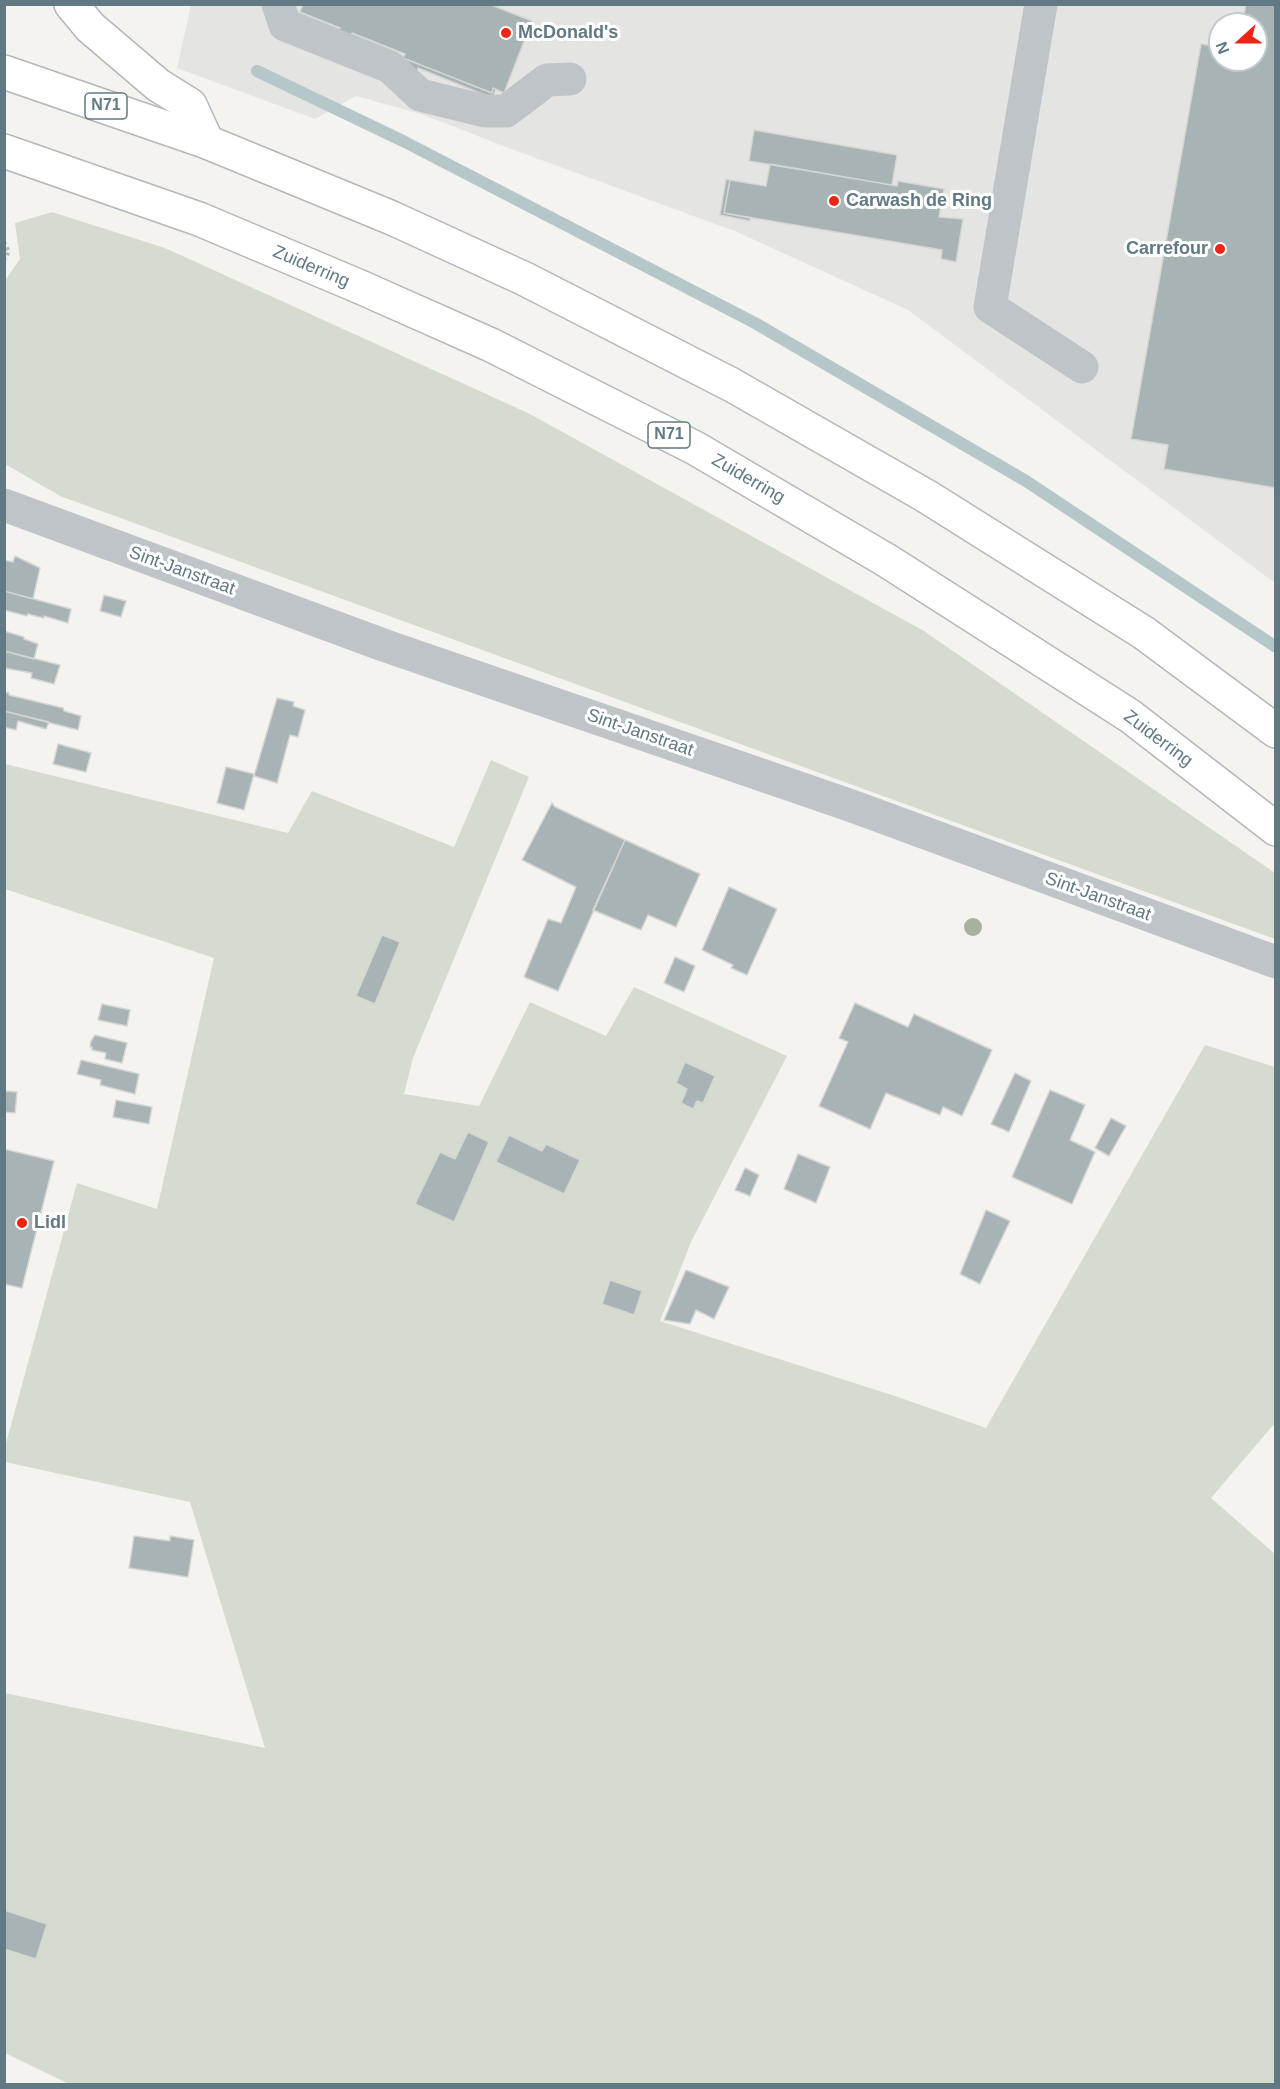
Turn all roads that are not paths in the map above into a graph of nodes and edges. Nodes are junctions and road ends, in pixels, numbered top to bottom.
1 (71, 4) edge
2 (253, 4) edge
3 (1041, 4) edge
4 (282, 15) edge
5 (4, 72) edge
6 (570, 79) dead end
7 (207, 142) junction
8 (4, 151) edge
9 (1082, 367) dead end
10 (4, 505) edge
11 (1275, 731) edge
12 (1275, 829) edge
13 (1275, 962) edge

1 - 7 main road
2 - 4 street
3 - 9 street
4 - 6 street
5 - 7 main road, N71
7 - 11 main road, N71
8 - 12 main road, Zuiderring / N71
10 - 13 street, Sint-Janstraat

